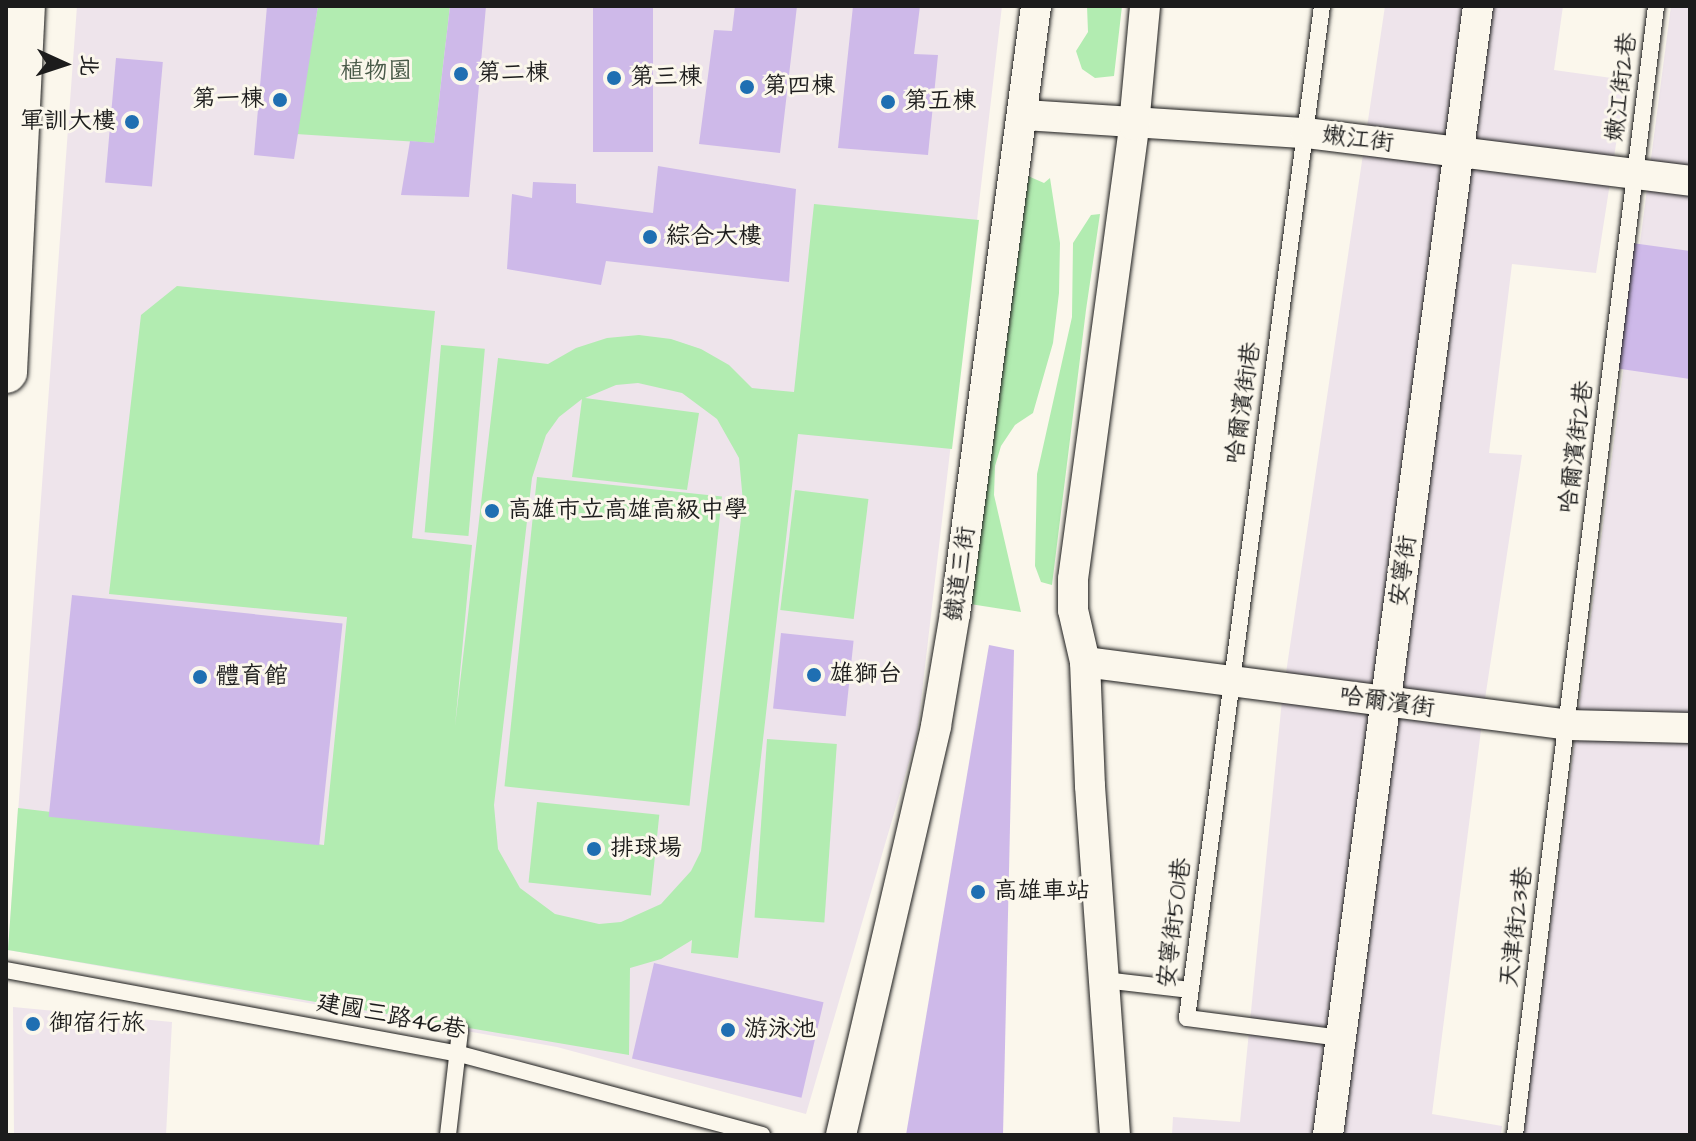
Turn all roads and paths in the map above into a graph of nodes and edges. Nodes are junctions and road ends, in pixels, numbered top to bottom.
1 (24, 6) edge
2 (1036, 6) edge
3 (1145, 6) edge
4 (1322, 6) edge
5 (1478, 6) edge
6 (1656, 6) edge
7 (1024, 115) junction
8 (1134, 125) junction
9 (1306, 133) junction
10 (1459, 153) junction
11 (1636, 175) junction
12 (1690, 181) edge
13 (6, 372) edge
14 (1085, 662) junction
15 (1230, 680) junction
16 (1386, 703) junction
17 (1567, 725) junction
18 (1690, 728) edge
19 (6, 970) edge
20 (1104, 980) junction
21 (1190, 990) junction
22 (460, 1031) dead end
23 (1341, 1038) junction
24 (456, 1053) junction
25 (448, 1135) edge
26 (762, 1135) edge
27 (841, 1135) edge
28 (1115, 1135) edge
29 (1328, 1135) edge
30 (1515, 1135) edge

1 - 13 street
2 - 7 street, 鐵道三街
3 - 8 street
4 - 9 lane, 哈爾濱街1巷
5 - 10 street, 安寧街
6 - 11 lane, 嫩江街2巷
7 - 8 street, 嫩江街
7 - 27 street, 鐵道三街
8 - 9 street, 嫩江街
8 - 14 street
9 - 10 street, 嫩江街
9 - 15 lane, 哈爾濱街1巷
10 - 11 street, 嫩江街
10 - 16 street, 安寧街
11 - 12 street, 嫩江街
11 - 17 lane, 哈爾濱街2巷
14 - 15 street, 哈爾濱街
14 - 20 street
15 - 16 street, 哈爾濱街
15 - 21 lane, 安寧街501巷
16 - 17 street, 哈爾濱街
16 - 23 street, 安寧街
17 - 18 street, 哈爾濱街
17 - 30 lane, 天津街23巷
19 - 24 lane, 建國三路46巷
20 - 21 lane
20 - 28 street
21 - 23 lane, 安寧街501巷
22 - 24 lane
23 - 29 street, 安寧街
24 - 25 lane
24 - 26 lane, 建國三路46巷

